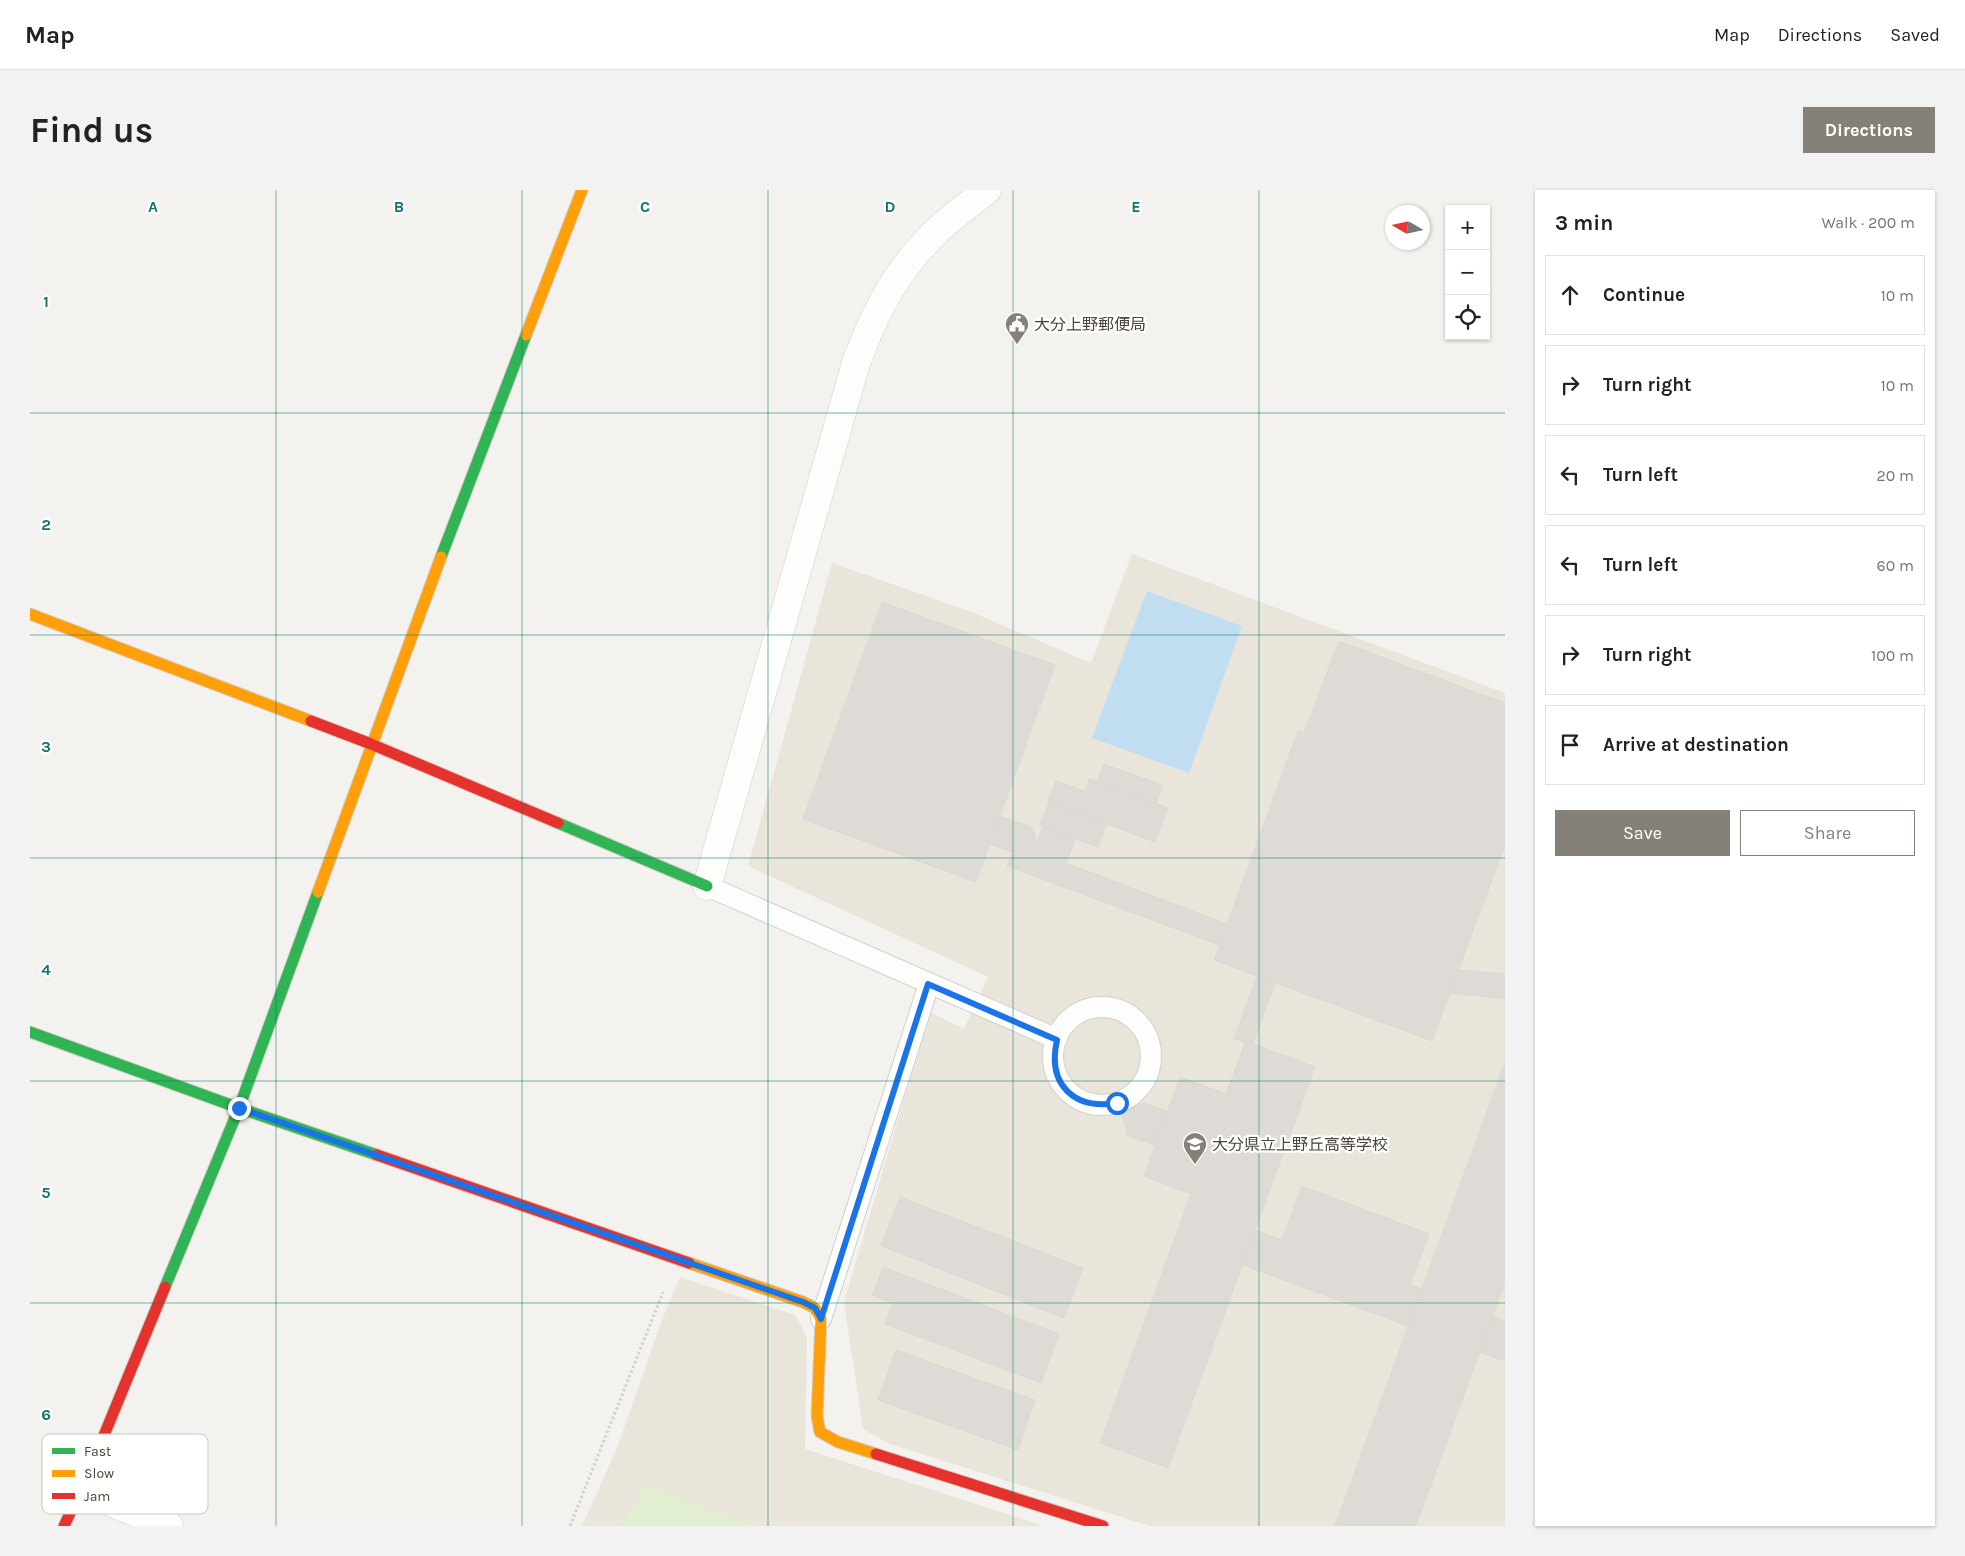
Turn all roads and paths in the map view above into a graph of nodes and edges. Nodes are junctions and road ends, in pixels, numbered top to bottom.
1 (582, 190) edge
2 (987, 190) edge
3 (30, 614) edge
4 (371, 744) junction
5 (707, 886) junction
6 (928, 984) junction
7 (30, 1032) edge
8 (1057, 1040) junction
9 (239, 1108) junction
10 (676, 1259) junction
11 (821, 1319) junction
12 (104, 1434) edge
13 (70, 1514) edge
14 (140, 1514) edge
15 (64, 1526) edge
16 (169, 1526) edge
17 (570, 1526) edge
18 (1103, 1526) edge

1 - 4 street
2 - 5 street
3 - 4 street
4 - 5 street
4 - 9 street
5 - 6 lane
6 - 8 lane
6 - 11 lane
7 - 9 street
8 - 8 lane
9 - 10 street
9 - 12 street
10 - 11 street
10 - 17 path
11 - 18 street
13 - 15 street
14 - 16 street

